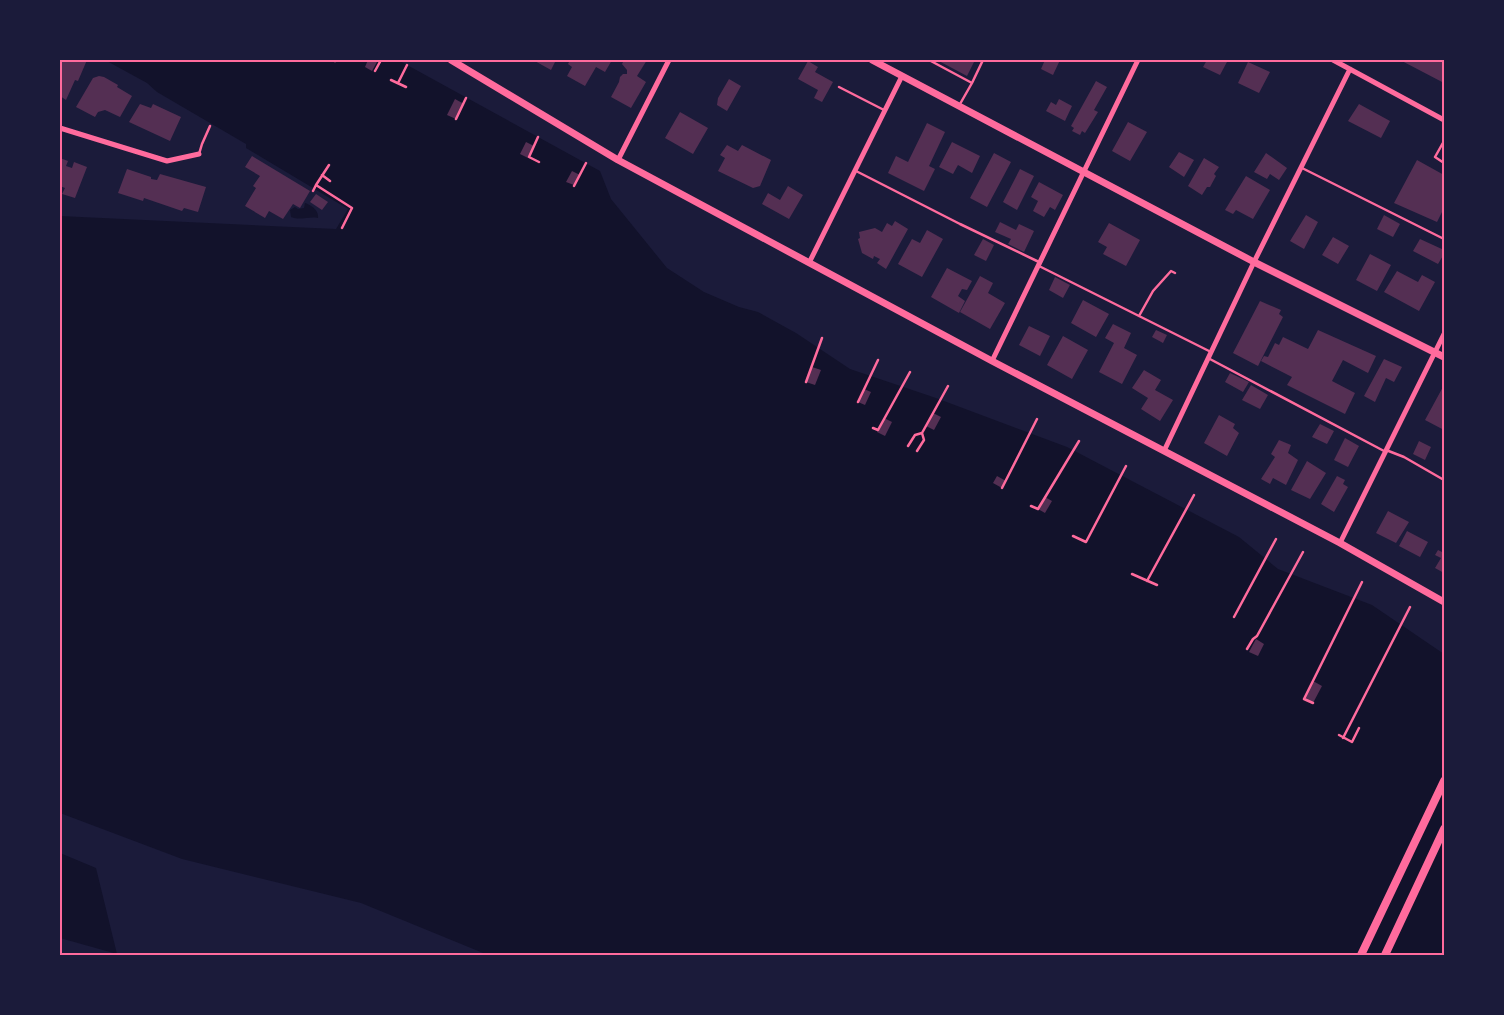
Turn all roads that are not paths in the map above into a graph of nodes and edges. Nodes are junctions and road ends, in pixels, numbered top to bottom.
1 (451, 60) edge
2 (669, 60) edge
3 (872, 60) edge
4 (929, 60) edge
5 (983, 60) edge
6 (1138, 60) edge
7 (1333, 60) edge
8 (1350, 69) junction
9 (902, 76) junction
10 (972, 83) junction
11 (839, 87) dead end
12 (959, 106) junction
13 (885, 110) junction
14 (1444, 120) edge
15 (210, 126) dead end
16 (60, 128) edge
17 (1444, 142) edge
18 (199, 154) joint
19 (618, 160) junction
20 (1444, 163) edge
21 (1301, 167) junction
22 (855, 170) junction
23 (1085, 171) junction
24 (1444, 239) edge
25 (1254, 262) junction
26 (809, 263) junction
27 (1039, 264) junction
28 (1175, 273) dead end
29 (1139, 316) junction
30 (1444, 334) edge
31 (1435, 352) junction
32 (1210, 355) junction
33 (1444, 356) edge
34 (992, 361) junction
35 (1164, 451) junction
36 (1386, 451) junction
37 (1444, 480) edge
38 (1340, 543) junction
39 (1444, 602) edge
40 (1444, 781) edge
41 (1444, 829) edge
42 (1361, 955) edge
43 (1385, 955) edge

1 - 19 street
2 - 19 street
3 - 9 street
4 - 10 lane
5 - 10 lane
6 - 23 street
7 - 8 street
8 - 14 street
8 - 21 street
9 - 12 street
9 - 13 street
10 - 12 lane
11 - 13 lane
12 - 23 street
13 - 22 street
15 - 18 lane
16 - 18 street
17 - 20 lane
19 - 26 street
21 - 24 lane
21 - 25 street
22 - 26 street
22 - 27 lane
23 - 25 street
23 - 27 street
25 - 31 street
25 - 32 street
26 - 34 street
27 - 29 lane
27 - 34 street
28 - 29 lane
29 - 32 lane
30 - 31 street
31 - 33 street
31 - 36 street
32 - 35 street
32 - 36 lane
34 - 35 street
35 - 38 street
36 - 37 lane
36 - 38 street
38 - 39 street
40 - 42 main road
41 - 43 main road

